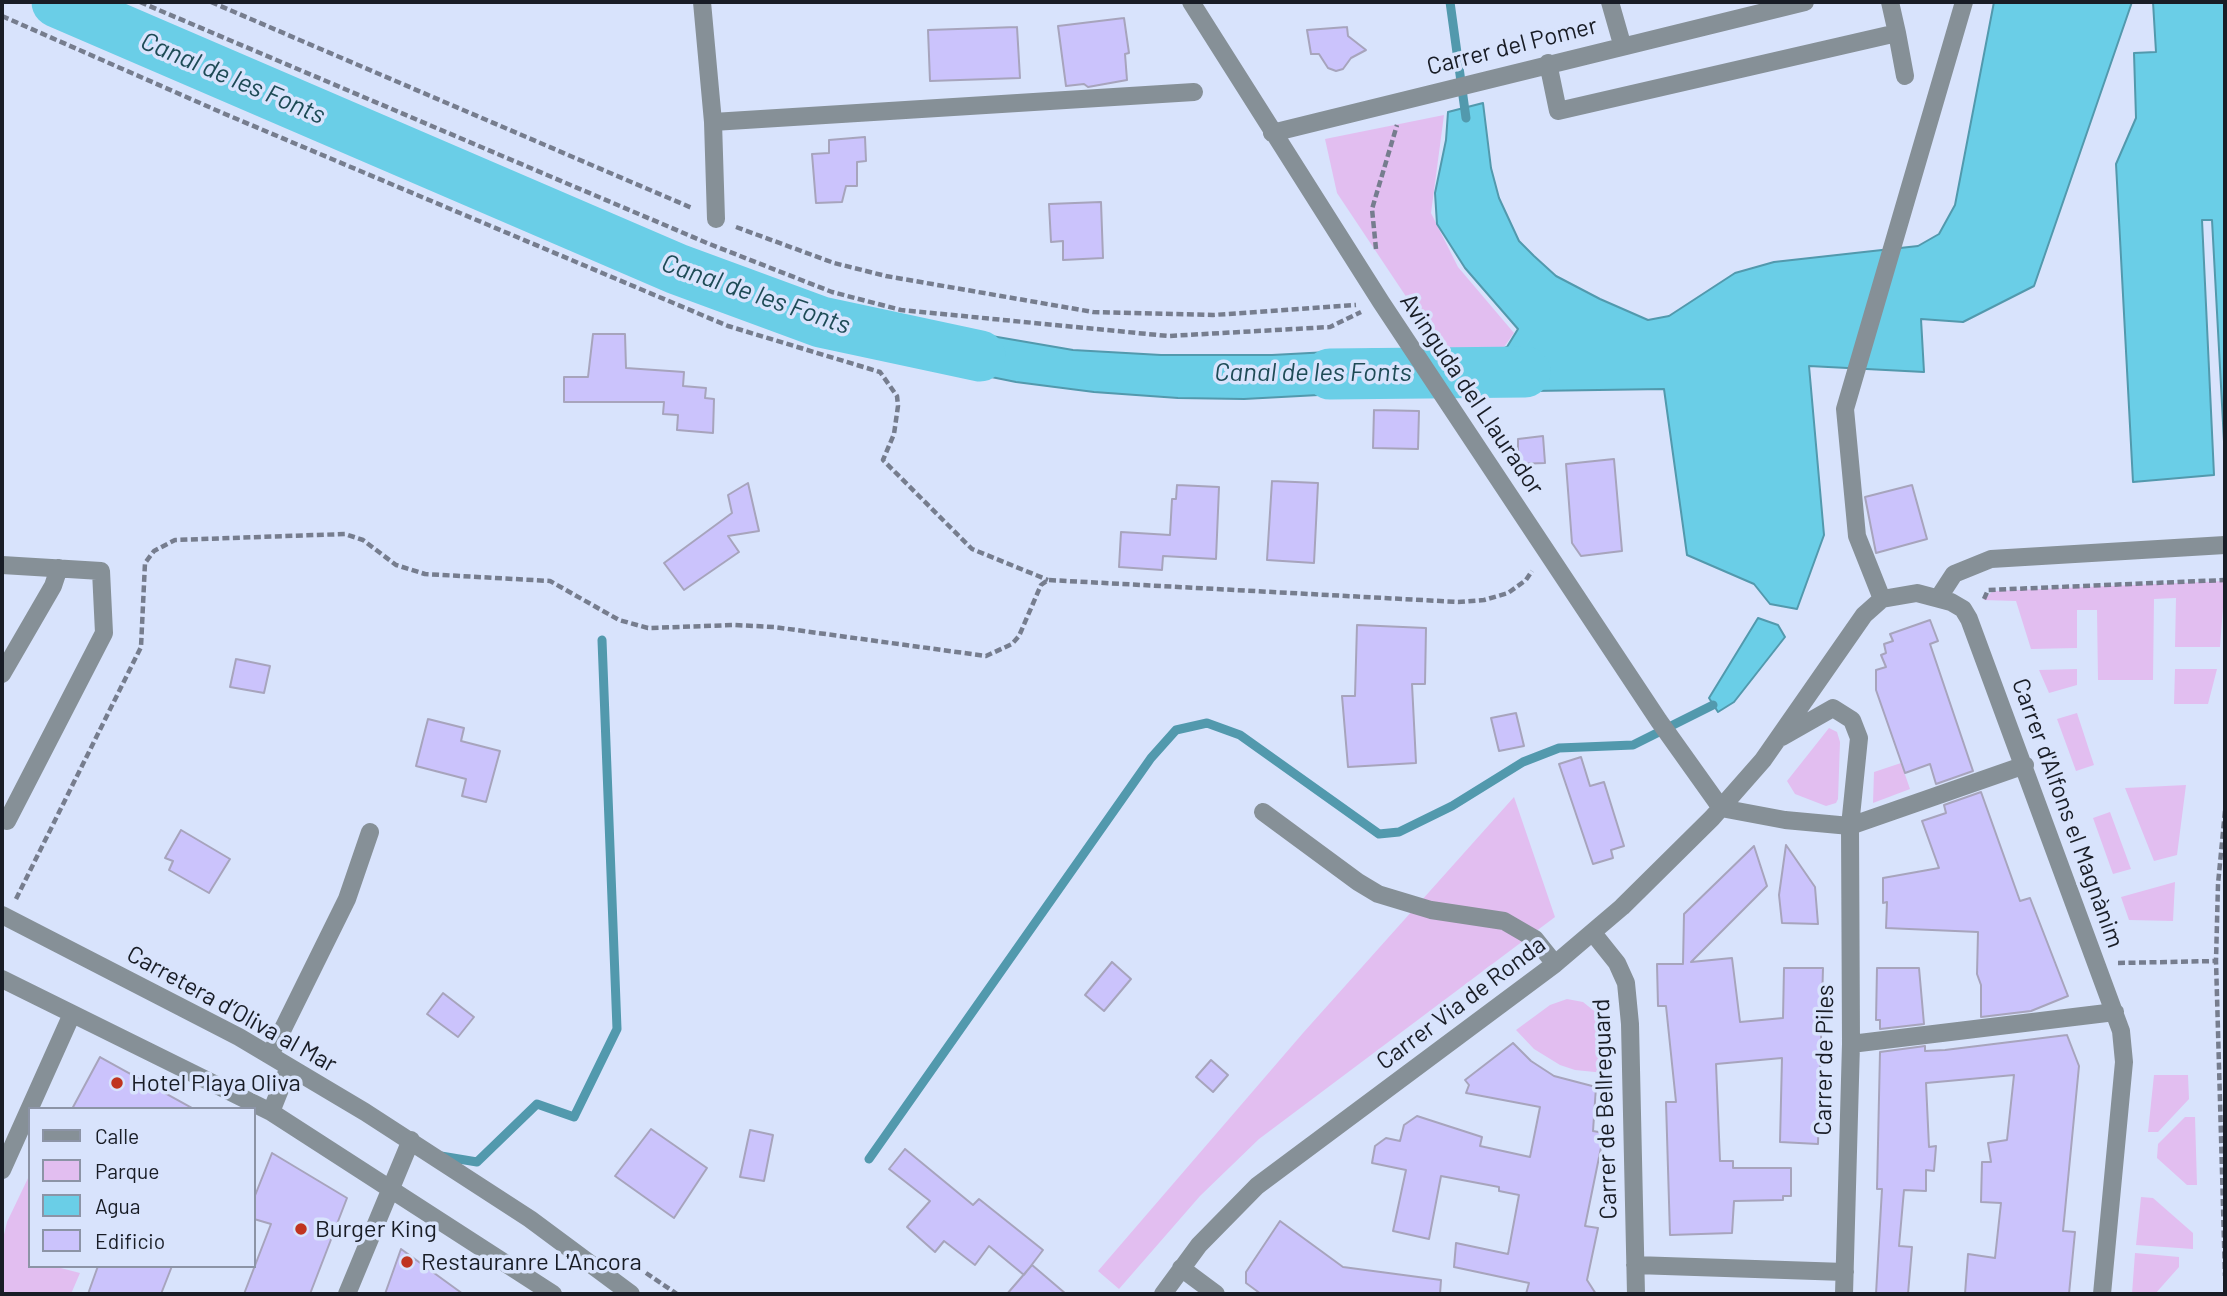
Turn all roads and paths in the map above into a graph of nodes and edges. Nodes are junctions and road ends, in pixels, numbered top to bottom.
1 (140, 2) edge
2 (211, 2) edge
3 (702, 2) edge
4 (1191, 2) edge
5 (1610, 2) edge
6 (1805, 2) edge
7 (1890, 2) edge
8 (1965, 2) edge
9 (1758, 7) edge
10 (2, 16) edge
11 (1897, 33) junction
12 (1622, 44) junction
13 (1548, 63) junction
14 (1905, 76) dead end
15 (1194, 92) dead end
16 (1407, 98) junction
17 (713, 122) junction
18 (1272, 133) junction
19 (716, 219) junction
20 (1377, 262) dead end
21 (1381, 302) junction
22 (2225, 545) edge
23 (1545, 550) junction
24 (2, 565) edge
25 (59, 568) junction
26 (1048, 580) junction
27 (2225, 580) edge
28 (1939, 597) junction
29 (1882, 599) junction
30 (1983, 600) dead end
31 (2, 674) edge
32 (1779, 738) junction
33 (2025, 765) junction
34 (1721, 808) junction
35 (2225, 811) edge
36 (1263, 812) dead end
37 (2, 818) edge
38 (1850, 825) junction
39 (370, 832) dead end
40 (5, 917) edge
41 (1593, 933) junction
42 (2216, 961) junction
43 (2117, 963) dead end
44 (1555, 964) junction
45 (2, 979) edge
46 (2115, 1012) junction
47 (72, 1014) junction
48 (1851, 1044) junction
49 (270, 1055) junction
50 (289, 1067) junction
51 (30, 1107) edge
52 (28, 1112) edge
53 (271, 1112) junction
54 (411, 1140) junction
55 (2, 1170) edge
56 (390, 1188) junction
57 (1635, 1265) junction
58 (1181, 1268) junction
59 (1845, 1272) junction
60 (2225, 1276) edge
61 (347, 1294) edge
62 (554, 1294) edge
63 (631, 1294) edge
64 (1163, 1294) edge
65 (1216, 1294) edge
66 (1636, 1294) edge
67 (1844, 1294) edge
68 (2102, 1294) edge

1 - 21 path
2 - 19 path
3 - 17 street
4 - 18 street, Avinguda del Llaurador
5 - 12 street
6 - 9 street, Carrer del Pomer
7 - 11 street
8 - 29 street
9 - 12 street, Carrer del Pomer
10 - 26 path
11 - 13 street
11 - 14 street
12 - 13 street, Carrer del Pomer
13 - 16 street, Carrer del Pomer
15 - 17 street
16 - 18 street, Carrer del Pomer
16 - 20 path
17 - 19 street
18 - 21 street, Avinguda del Llaurador
19 - 21 path
21 - 23 street, Avinguda del Llaurador
22 - 28 street
23 - 26 path
23 - 34 street, Avinguda del Llaurador
24 - 25 street
25 - 31 street
25 - 37 street
26 - 40 path
27 - 30 path
28 - 29 street, Carrer d'Alfons el Magnànim
28 - 33 street, Carrer d'Alfons el Magnànim
29 - 32 street
32 - 34 street, Carrer Via de Ronda
32 - 38 street, Carrer de Piles
33 - 38 street
33 - 46 street, Carrer d'Alfons el Magnànim
34 - 38 street
34 - 41 street, Carrer Via de Ronda
35 - 42 path
36 - 44 street
38 - 48 street, Carrer de Piles
39 - 49 street
40 - 49 street, Carretera d’Oliva al Mar
41 - 44 street, Carrer Via de Ronda
41 - 57 street, Carrer de Bellreguard
42 - 43 path
42 - 60 path
44 - 58 street, Carrer Via de Ronda
45 - 47 street
46 - 48 street
46 - 68 street, Carrer d'Alfons el Magnànim
47 - 51 street
47 - 53 street
48 - 59 street, Carrer de Piles
49 - 50 street, Carretera d’Oliva al Mar
50 - 53 street
50 - 54 street, Carretera d’Oliva al Mar
52 - 55 street
53 - 56 street
54 - 56 street
54 - 63 street, Carretera d’Oliva al Mar
56 - 61 street
56 - 62 street
57 - 59 street
57 - 66 street, Carrer de Bellreguard
58 - 64 street, Carrer Via de Ronda
58 - 65 street
59 - 67 street, Carrer de Piles

